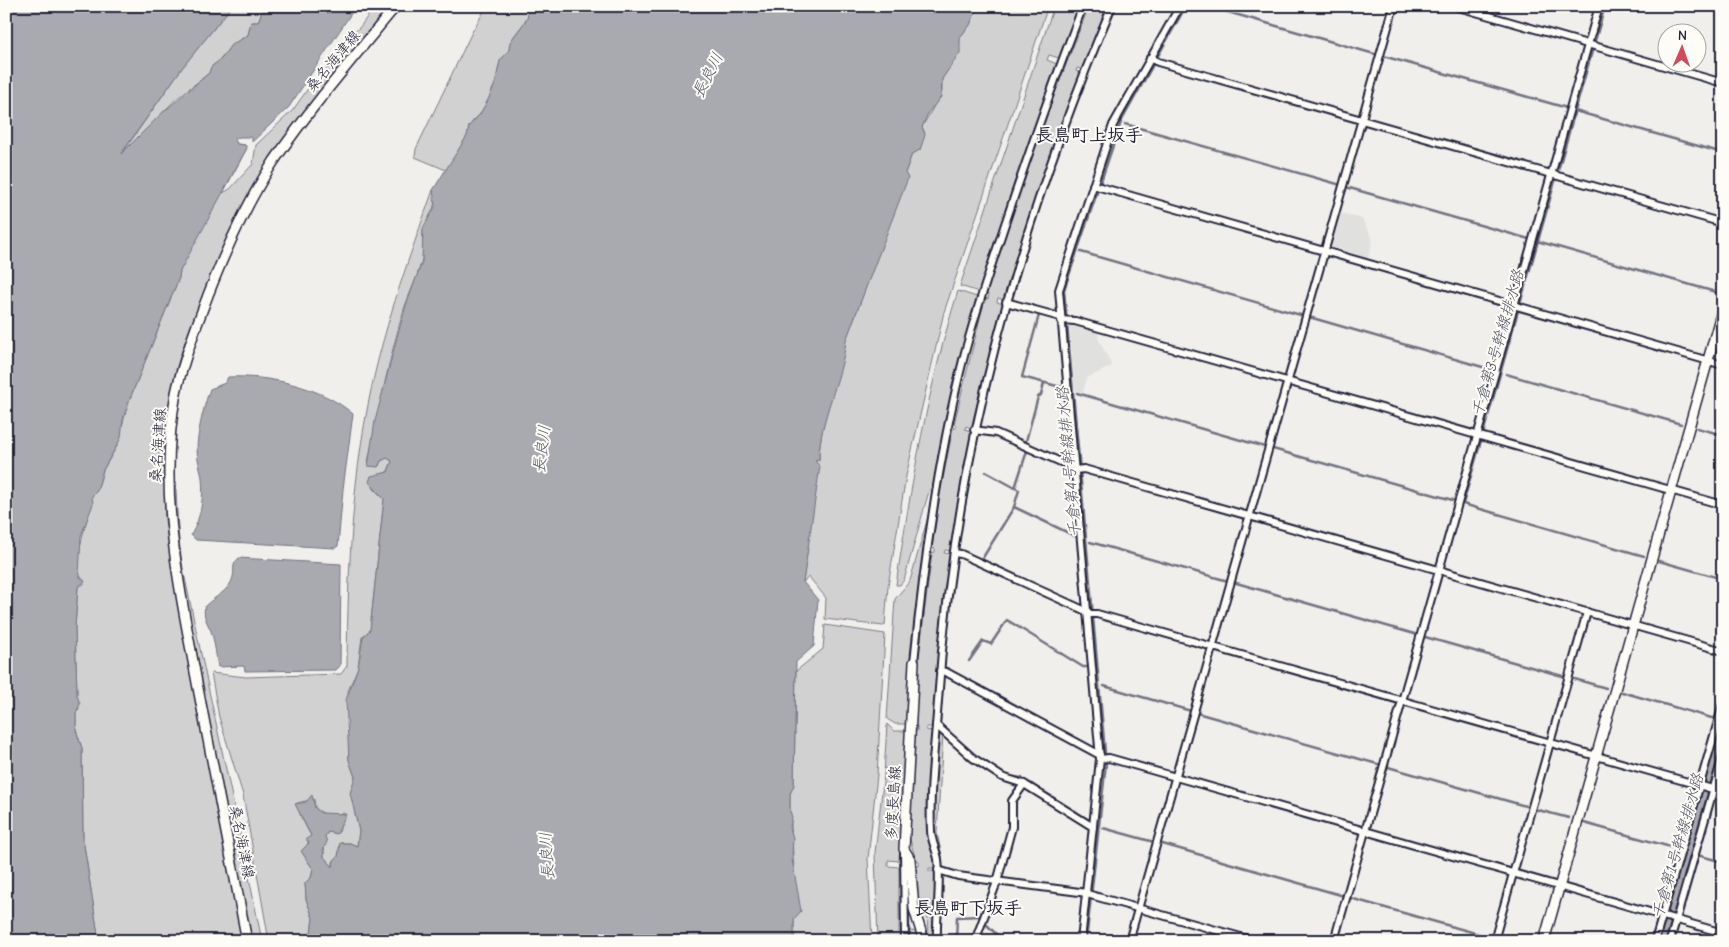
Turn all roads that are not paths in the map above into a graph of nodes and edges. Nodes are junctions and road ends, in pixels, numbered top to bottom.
1 (396, 6) edge
2 (1084, 6) edge
3 (1112, 6) edge
4 (1180, 6) edge
5 (1394, 6) edge
6 (1455, 6) edge
7 (1599, 6) edge
8 (1592, 45) junction
9 (1153, 60) junction
10 (1723, 83) edge
11 (1362, 121) junction
12 (1554, 176) junction
13 (1094, 185) junction
14 (1723, 223) edge
15 (1325, 251) junction
16 (1006, 302) junction
17 (1518, 306) junction
18 (1723, 307) edge
19 (1064, 319) junction
20 (1708, 360) junction
21 (1723, 365) edge
22 (1287, 382) junction
23 (974, 430) junction
24 (1481, 436) junction
25 (1075, 469) junction
26 (1670, 490) junction
27 (1723, 505) edge
28 (1249, 516) junction
29 (954, 553) junction
30 (1440, 570) junction
31 (1587, 612) junction
32 (1090, 614) junction
33 (1632, 625) junction
34 (1212, 647) junction
35 (1723, 651) edge
36 (914, 662) joint
37 (940, 671) junction
38 (1403, 701) junction
39 (1723, 704) edge
40 (936, 725) junction
41 (1550, 743) junction
42 (1595, 756) junction
43 (1723, 756) edge
44 (1103, 758) junction
45 (1175, 777) junction
46 (1024, 784) junction
47 (1700, 785) junction
48 (1712, 789) junction
49 (1723, 792) edge
50 (1093, 827) junction
51 (1366, 831) junction
52 (904, 849) junction
53 (938, 870) junction
54 (1513, 874) junction
55 (997, 882) junction
56 (1558, 886) junction
57 (1089, 894) junction
58 (1138, 907) junction
59 (1663, 916) junction
60 (1674, 919) junction
61 (1723, 933) edge
62 (248, 941) edge
63 (905, 941) edge
64 (924, 941) edge
65 (937, 941) edge
66 (975, 941) edge
67 (1081, 941) edge
68 (1129, 941) edge
69 (1254, 941) edge
70 (1334, 941) edge
71 (1494, 941) edge
72 (1544, 941) edge
73 (1655, 941) edge
74 (1670, 941) edge

1 - 62 main road, 桑名海津線
2 - 36 street
3 - 16 street
4 - 9 street
5 - 11 street
6 - 8 street
7 - 8 street
8 - 10 street
8 - 12 street
9 - 11 street
9 - 13 street
11 - 12 street
11 - 15 street
12 - 14 street
12 - 17 street
13 - 15 street
13 - 19 street
15 - 17 street
15 - 22 street
16 - 19 street
16 - 23 street
17 - 20 street
17 - 24 street
18 - 20 main road
19 - 22 street
19 - 25 street
20 - 21 street
20 - 26 main road
22 - 24 street
22 - 28 street
23 - 25 street
23 - 29 street
24 - 26 street
24 - 30 street
25 - 28 street
25 - 32 street
26 - 27 street
26 - 33 main road
28 - 30 street
28 - 34 street
29 - 32 street
29 - 37 street
30 - 31 street
30 - 38 street
31 - 33 street
31 - 41 street
32 - 34 street
32 - 44 street
33 - 35 street
33 - 42 main road
34 - 38 street
34 - 45 street
36 - 52 main road, 多度長島線
37 - 40 street
37 - 44 street
38 - 41 street
38 - 51 street
39 - 47 street
40 - 46 street
40 - 53 street
41 - 42 street
41 - 54 street
42 - 47 street
42 - 56 main road
43 - 48 street
44 - 45 street
44 - 50 street
45 - 51 street
45 - 58 street
46 - 50 street
46 - 55 street
47 - 48 street
47 - 59 street
48 - 49 street
48 - 60 street
50 - 57 street
51 - 54 street
51 - 70 street
52 - 63 street
52 - 64 main road, 多度長島線
53 - 55 street
53 - 65 street
54 - 56 street
54 - 71 street
55 - 57 street
55 - 66 street
56 - 59 street
56 - 72 main road
57 - 58 street
57 - 67 street
58 - 68 street
58 - 69 street
59 - 60 street
59 - 73 street
60 - 61 street
60 - 74 street

